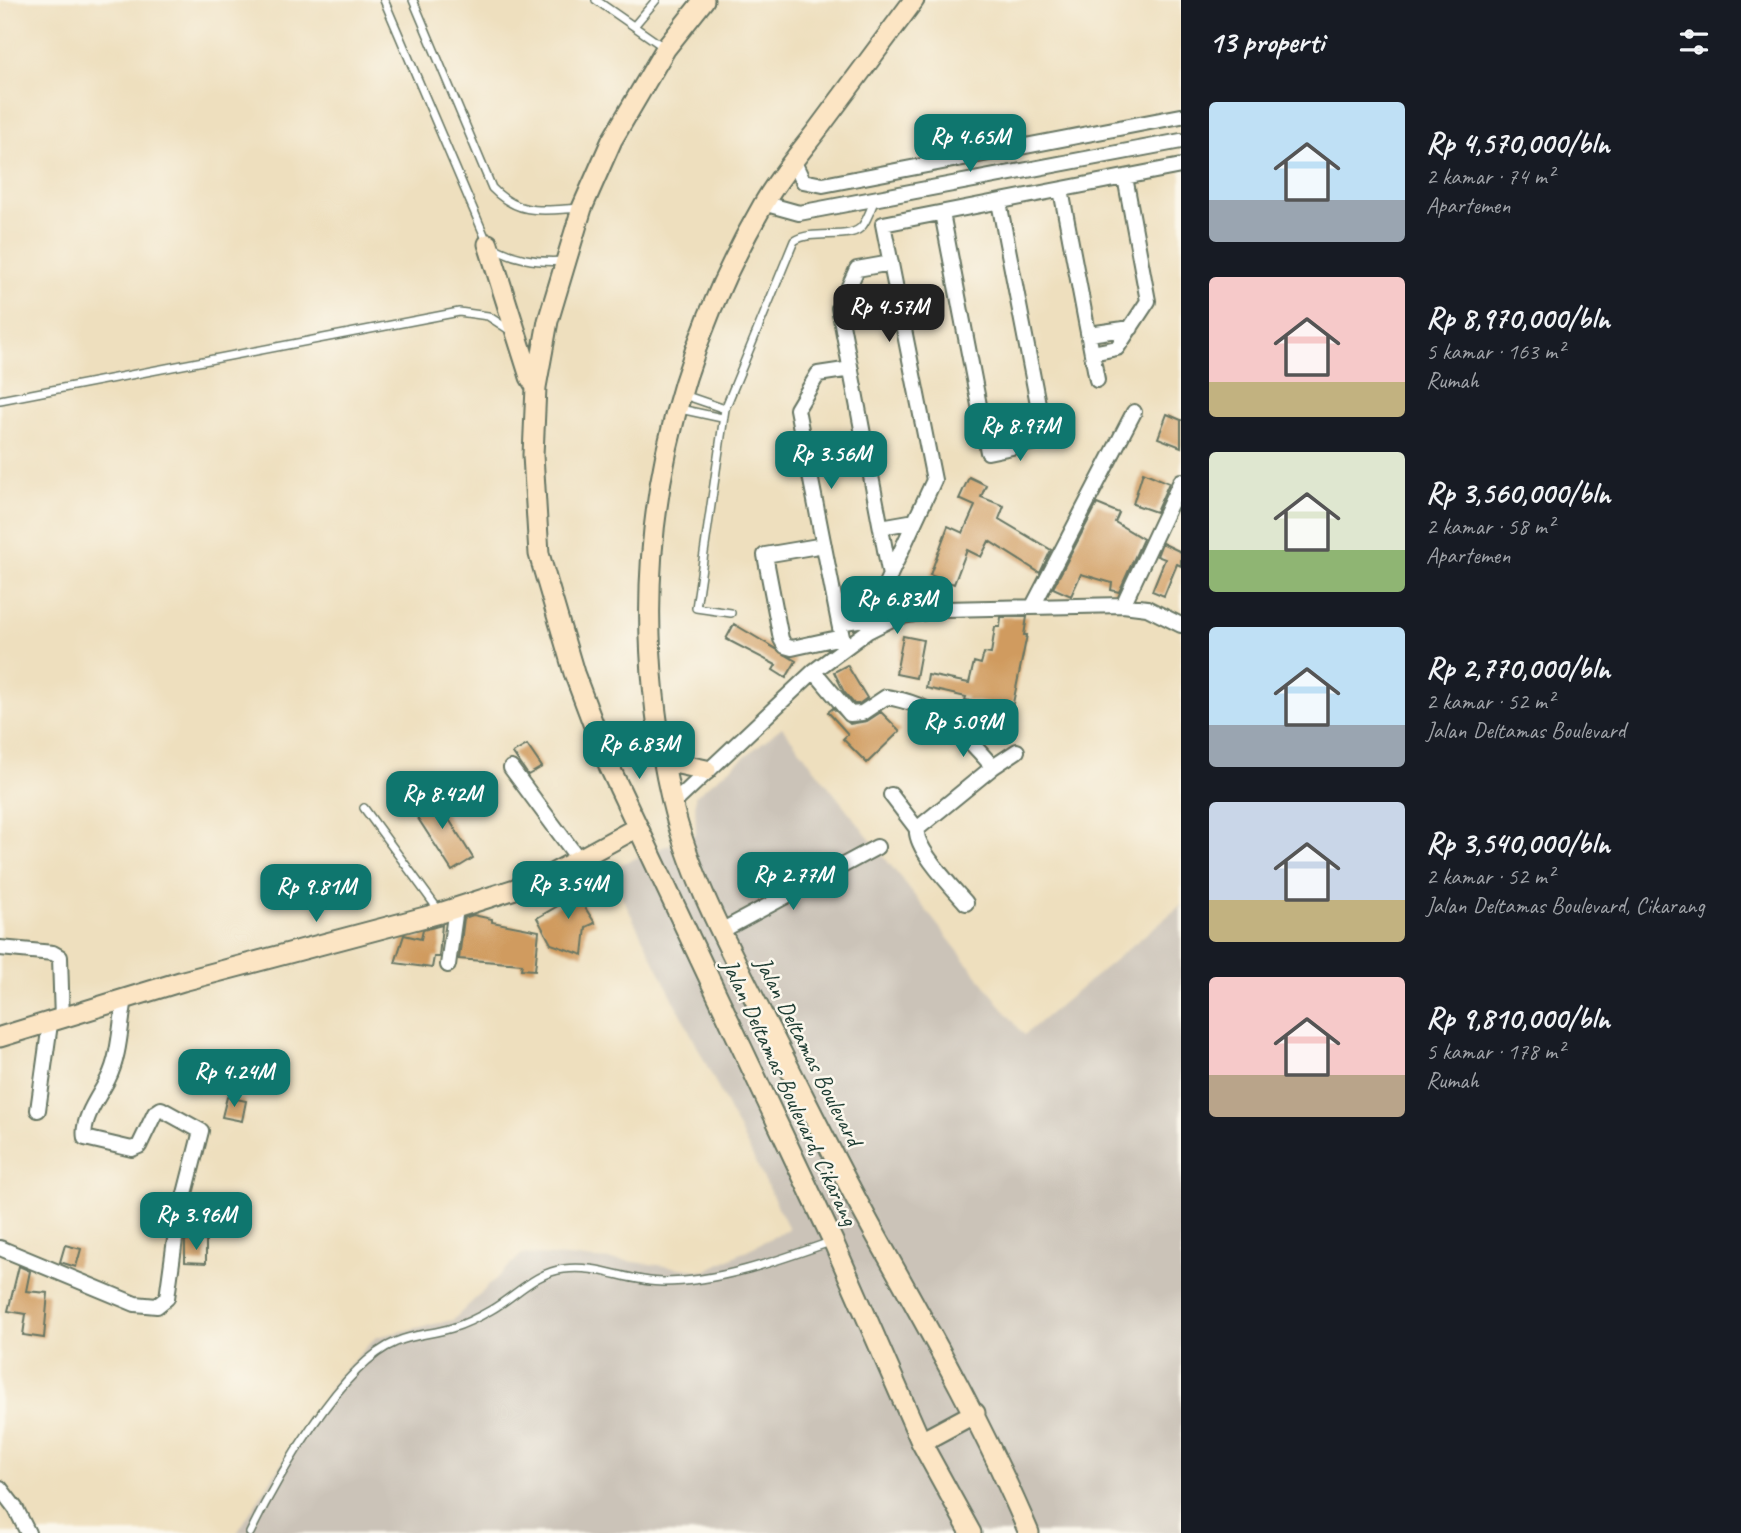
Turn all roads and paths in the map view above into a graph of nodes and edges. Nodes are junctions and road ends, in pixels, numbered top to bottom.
1 (384, 0) edge
2 (413, 0) edge
3 (596, 0) edge
4 (656, 0) edge
5 (704, 0) edge
6 (914, 0) edge
7 (634, 26) junction
8 (666, 48) junction
9 (1181, 116) edge
10 (1181, 141) edge
11 (1039, 143) junction
12 (793, 160) junction
13 (1181, 166) edge
14 (1043, 167) junction
15 (1125, 177) junction
16 (1061, 190) junction
17 (875, 199) junction
18 (999, 202) junction
19 (763, 203) junction
20 (582, 208) junction
21 (942, 213) junction
22 (488, 244) junction
23 (566, 261) junction
24 (891, 263) junction
25 (1131, 328) junction
26 (1088, 334) junction
27 (516, 335) junction
28 (1092, 353) junction
29 (851, 369) junction
30 (1097, 380) dead end
31 (536, 387) junction
32 (0, 400) edge
33 (678, 401) junction
34 (725, 409) junction
35 (1134, 412) dead end
36 (722, 418) junction
37 (1181, 481) edge
38 (915, 521) junction
39 (881, 527) junction
40 (824, 545) junction
41 (890, 576) junction
42 (1033, 606) junction
43 (1124, 606) junction
44 (731, 613) dead end
45 (839, 623) junction
46 (1181, 625) edge
47 (814, 671) junction
48 (1017, 751) dead end
49 (665, 761) junction
50 (993, 767) junction
51 (511, 768) dead end
52 (706, 770) junction
53 (891, 795) dead end
54 (673, 804) junction
55 (364, 808) dead end
56 (638, 827) junction
57 (917, 829) junction
58 (877, 847) dead end
59 (580, 860) junction
60 (966, 903) dead end
61 (448, 910) junction
62 (721, 931) junction
63 (0, 948) edge
64 (448, 965) dead end
65 (125, 999) junction
66 (56, 1022) junction
67 (0, 1037) edge
68 (38, 1110) dead end
69 (833, 1241) junction
70 (0, 1248) edge
71 (975, 1413) junction
72 (921, 1442) junction
73 (0, 1488) edge
74 (28, 1533) edge
75 (250, 1533) edge
76 (971, 1533) edge
77 (1029, 1533) edge

1 - 22 lane
2 - 20 lane
3 - 7 lane
4 - 7 lane
5 - 8 street, Jalan Deltamas Boulevard, Cikarang
6 - 12 street, Jalan Deltamas Boulevard
7 - 8 lane
8 - 20 street, Jalan Deltamas Boulevard, Cikarang
9 - 11 street
10 - 14 street
11 - 12 street
11 - 14 street
12 - 19 street, Jalan Deltamas Boulevard
13 - 15 street
14 - 17 street
15 - 16 street
15 - 25 street
16 - 18 street
16 - 26 street
17 - 19 street
17 - 34 lane
18 - 21 street
18 - 21 street
19 - 33 street, Jalan Deltamas Boulevard
20 - 23 street, Jalan Deltamas Boulevard, Cikarang
21 - 24 street
22 - 23 lane
22 - 27 street
23 - 31 street, Jalan Deltamas Boulevard, Cikarang
24 - 29 street
24 - 38 street
25 - 26 street
25 - 28 street
26 - 28 street
27 - 31 street
27 - 32 lane
28 - 30 street
29 - 39 street
29 - 40 street
31 - 56 street, Jalan Deltamas Boulevard, Cikarang
33 - 34 lane
33 - 36 lane
33 - 49 street, Jalan Deltamas Boulevard
34 - 36 lane
35 - 42 street
36 - 44 lane
37 - 43 street
38 - 39 street
38 - 41 street
39 - 41 street
40 - 45 street
40 - 45 street
41 - 45 street
42 - 43 street
42 - 47 street
43 - 46 street
47 - 50 street
47 - 52 street
48 - 50 street
49 - 52 street
49 - 54 street, Jalan Deltamas Boulevard
50 - 57 street
51 - 59 street
52 - 54 street
53 - 57 street
54 - 62 street, Jalan Deltamas Boulevard
55 - 61 lane
56 - 59 street
56 - 69 street, Jalan Deltamas Boulevard, Cikarang
57 - 60 street
58 - 62 street
59 - 61 street
61 - 64 street
61 - 65 street
62 - 71 street, Jalan Deltamas Boulevard
63 - 66 street
65 - 66 street
65 - 70 street
66 - 67 street
66 - 68 street
69 - 72 street, Jalan Deltamas Boulevard, Cikarang
69 - 75 lane
71 - 72 street
71 - 77 street, Jalan Deltamas Boulevard
72 - 76 street, Jalan Deltamas Boulevard, Cikarang
73 - 74 street

